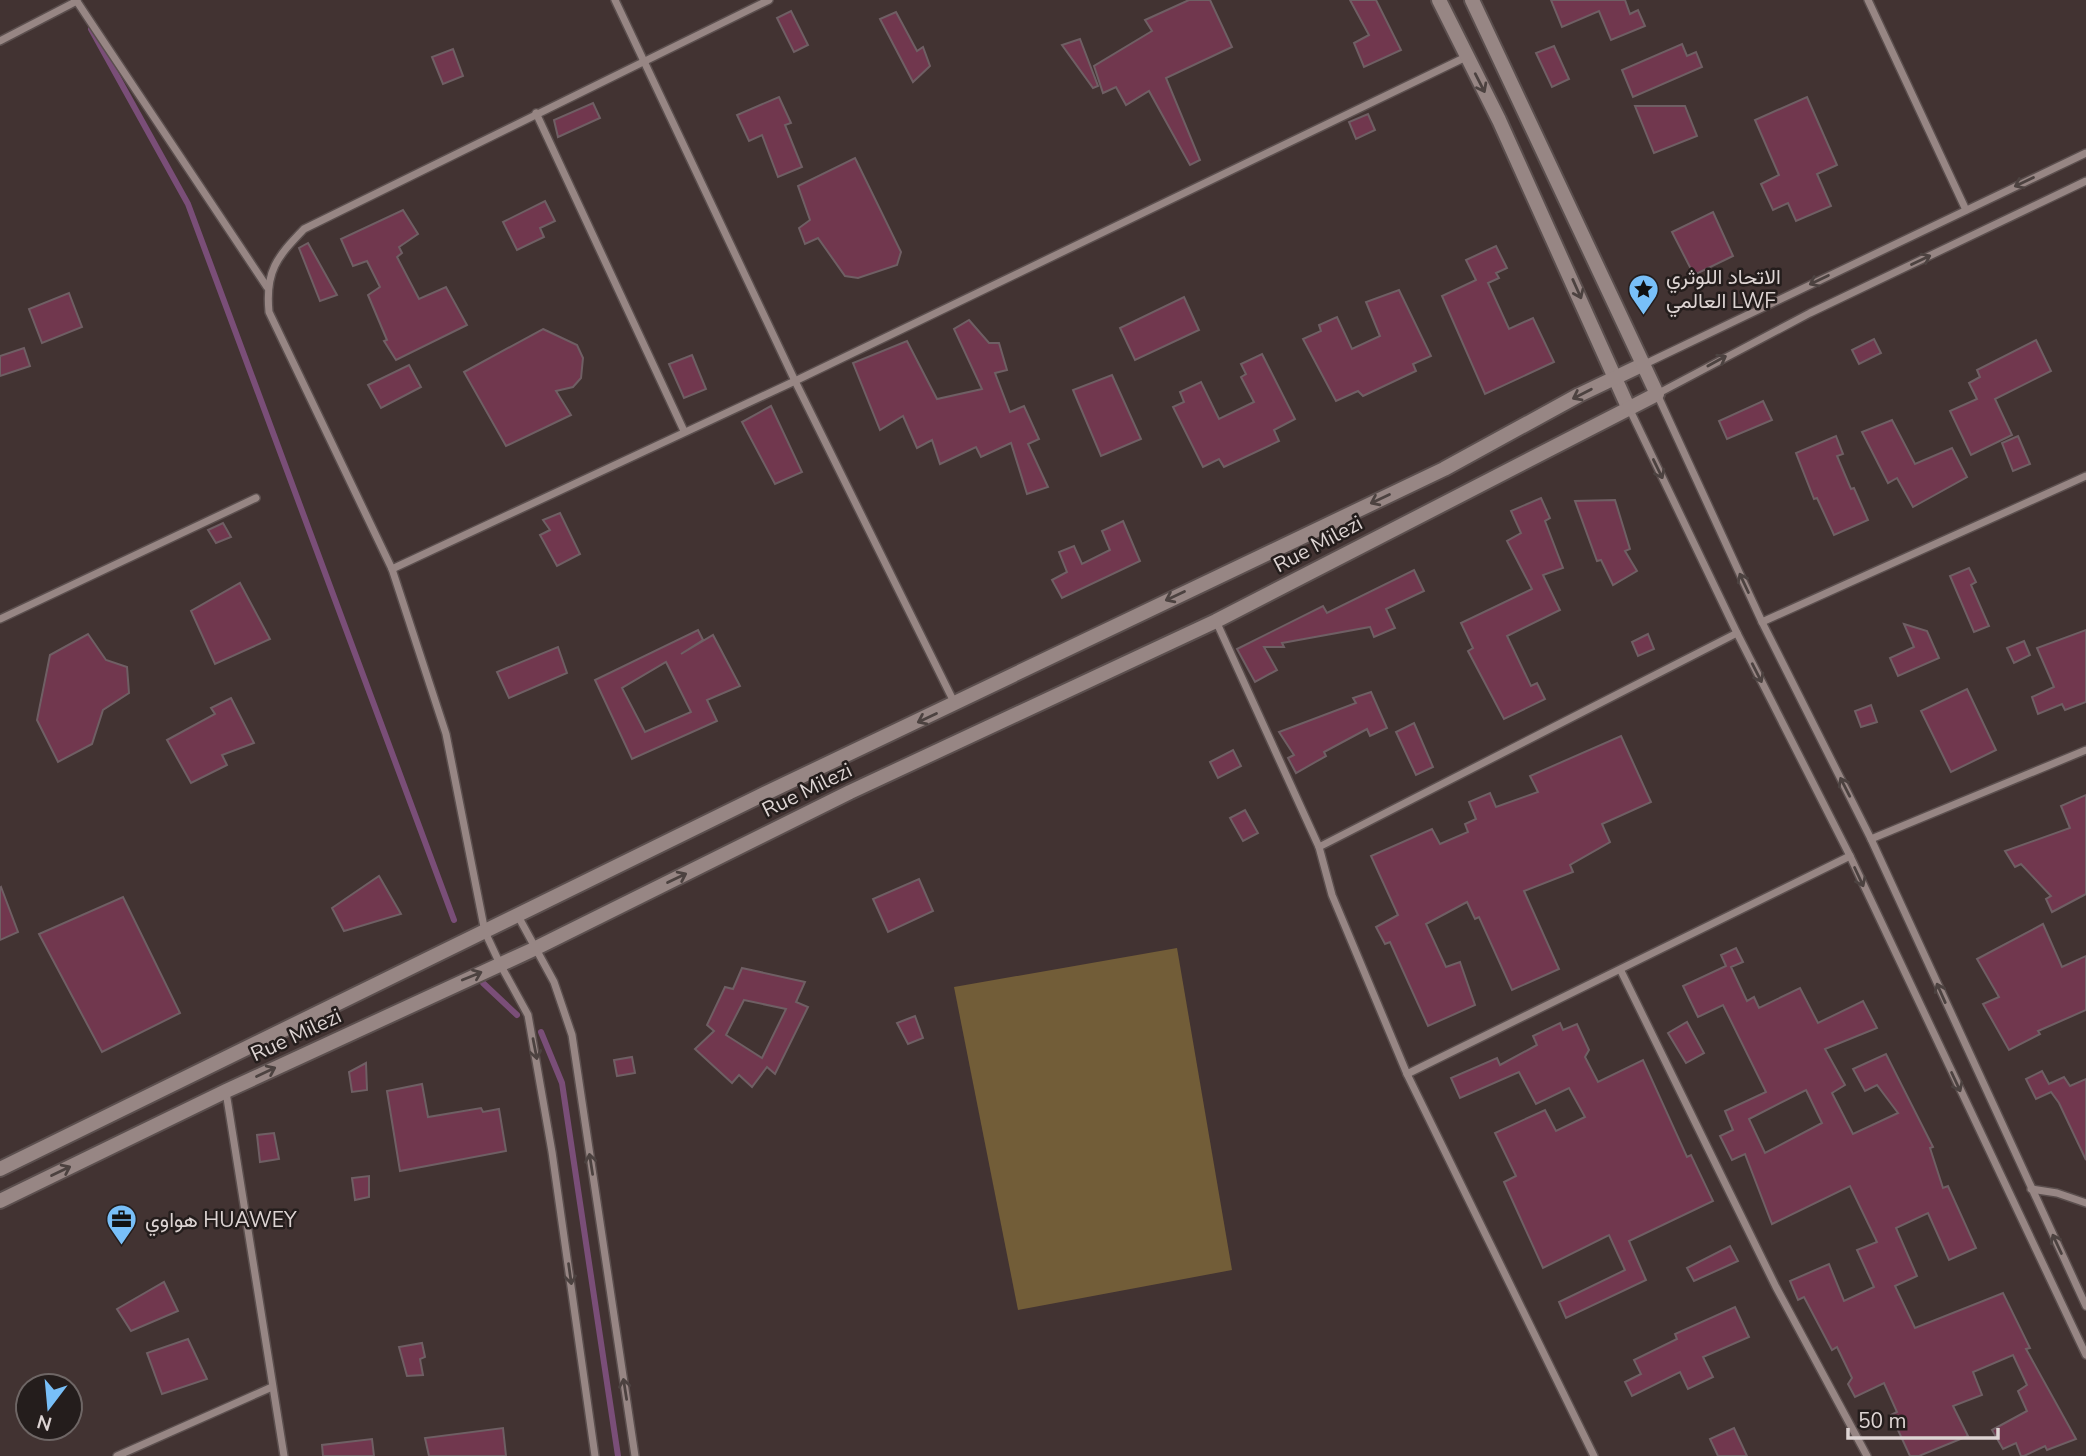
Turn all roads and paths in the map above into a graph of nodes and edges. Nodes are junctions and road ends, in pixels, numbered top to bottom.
1 (615, 0) edge
2 (769, 0) edge
3 (1439, 0) edge
4 (1472, 0) edge
5 (1868, 0) edge
6 (76, 1) edge
7 (0, 41) edge
8 (1466, 57) junction
9 (643, 60) junction
10 (536, 113) junction
11 (2086, 153) edge
12 (2086, 181) edge
13 (1965, 211) junction
14 (267, 287) junction
15 (1644, 364) junction
16 (1615, 378) junction
17 (794, 381) junction
18 (1657, 394) junction
19 (1628, 407) junction
20 (684, 431) junction
21 (2086, 477) edge
22 (256, 498) dead end
23 (391, 569) junction
24 (0, 619) edge
25 (1216, 621) junction
26 (1762, 622) junction
27 (1737, 633) junction
28 (955, 705) junction
29 (2086, 750) edge
30 (1871, 839) junction
31 (1319, 847) junction
32 (1850, 856) junction
33 (518, 916) junction
34 (485, 932) junction
35 (534, 949) junction
36 (500, 964) junction
37 (1621, 971) junction
38 (1407, 1074) junction
39 (226, 1091) junction
40 (0, 1169) edge
41 (2031, 1189) junction
42 (0, 1201) edge
43 (2086, 1203) edge
44 (2086, 1306) edge
45 (2086, 1355) edge
46 (272, 1387) junction
47 (117, 1456) edge
48 (285, 1456) edge
49 (595, 1456) edge
50 (635, 1456) edge
51 (1594, 1456) edge
52 (1867, 1456) edge

1 - 9 street
2 - 9 street
3 - 8 street
4 - 15 street
5 - 13 street
6 - 7 street
6 - 14 street
8 -> 16 street
8 - 17 street
9 - 10 street
9 - 17 street
10 - 14 street
10 - 20 street
11 -> 13 street
18 -> 12 street
13 -> 15 street
14 - 23 street
15 - 16 street, Rue Milezi
15 - 18 street
16 - 19 street
16 -> 28 street, Rue Milezi
17 - 20 street
17 - 28 street
18 - 19 street, Rue Milezi
26 -> 18 street
19 - 25 street, Rue Milezi
19 -> 27 street
20 - 23 street
21 - 26 street
22 - 24 street
23 - 34 street
25 - 31 street
35 -> 25 street, Rue Milezi
30 -> 26 street
27 - 31 street
27 -> 32 street
28 -> 33 street, Rue Milezi
29 - 30 street
41 -> 30 street
31 - 38 street
32 - 37 street
32 -> 45 street
33 - 34 street, Rue Milezi
33 - 35 street
34 - 36 street
34 - 40 street, Rue Milezi
35 - 36 street, Rue Milezi
50 -> 35 street
39 -> 36 street, Rue Milezi
36 -> 49 street
37 - 38 street
37 - 52 street
38 - 51 street
42 -> 39 street, Rue Milezi
39 - 46 street
41 - 43 street
44 -> 41 street
46 - 47 street
46 - 48 street

